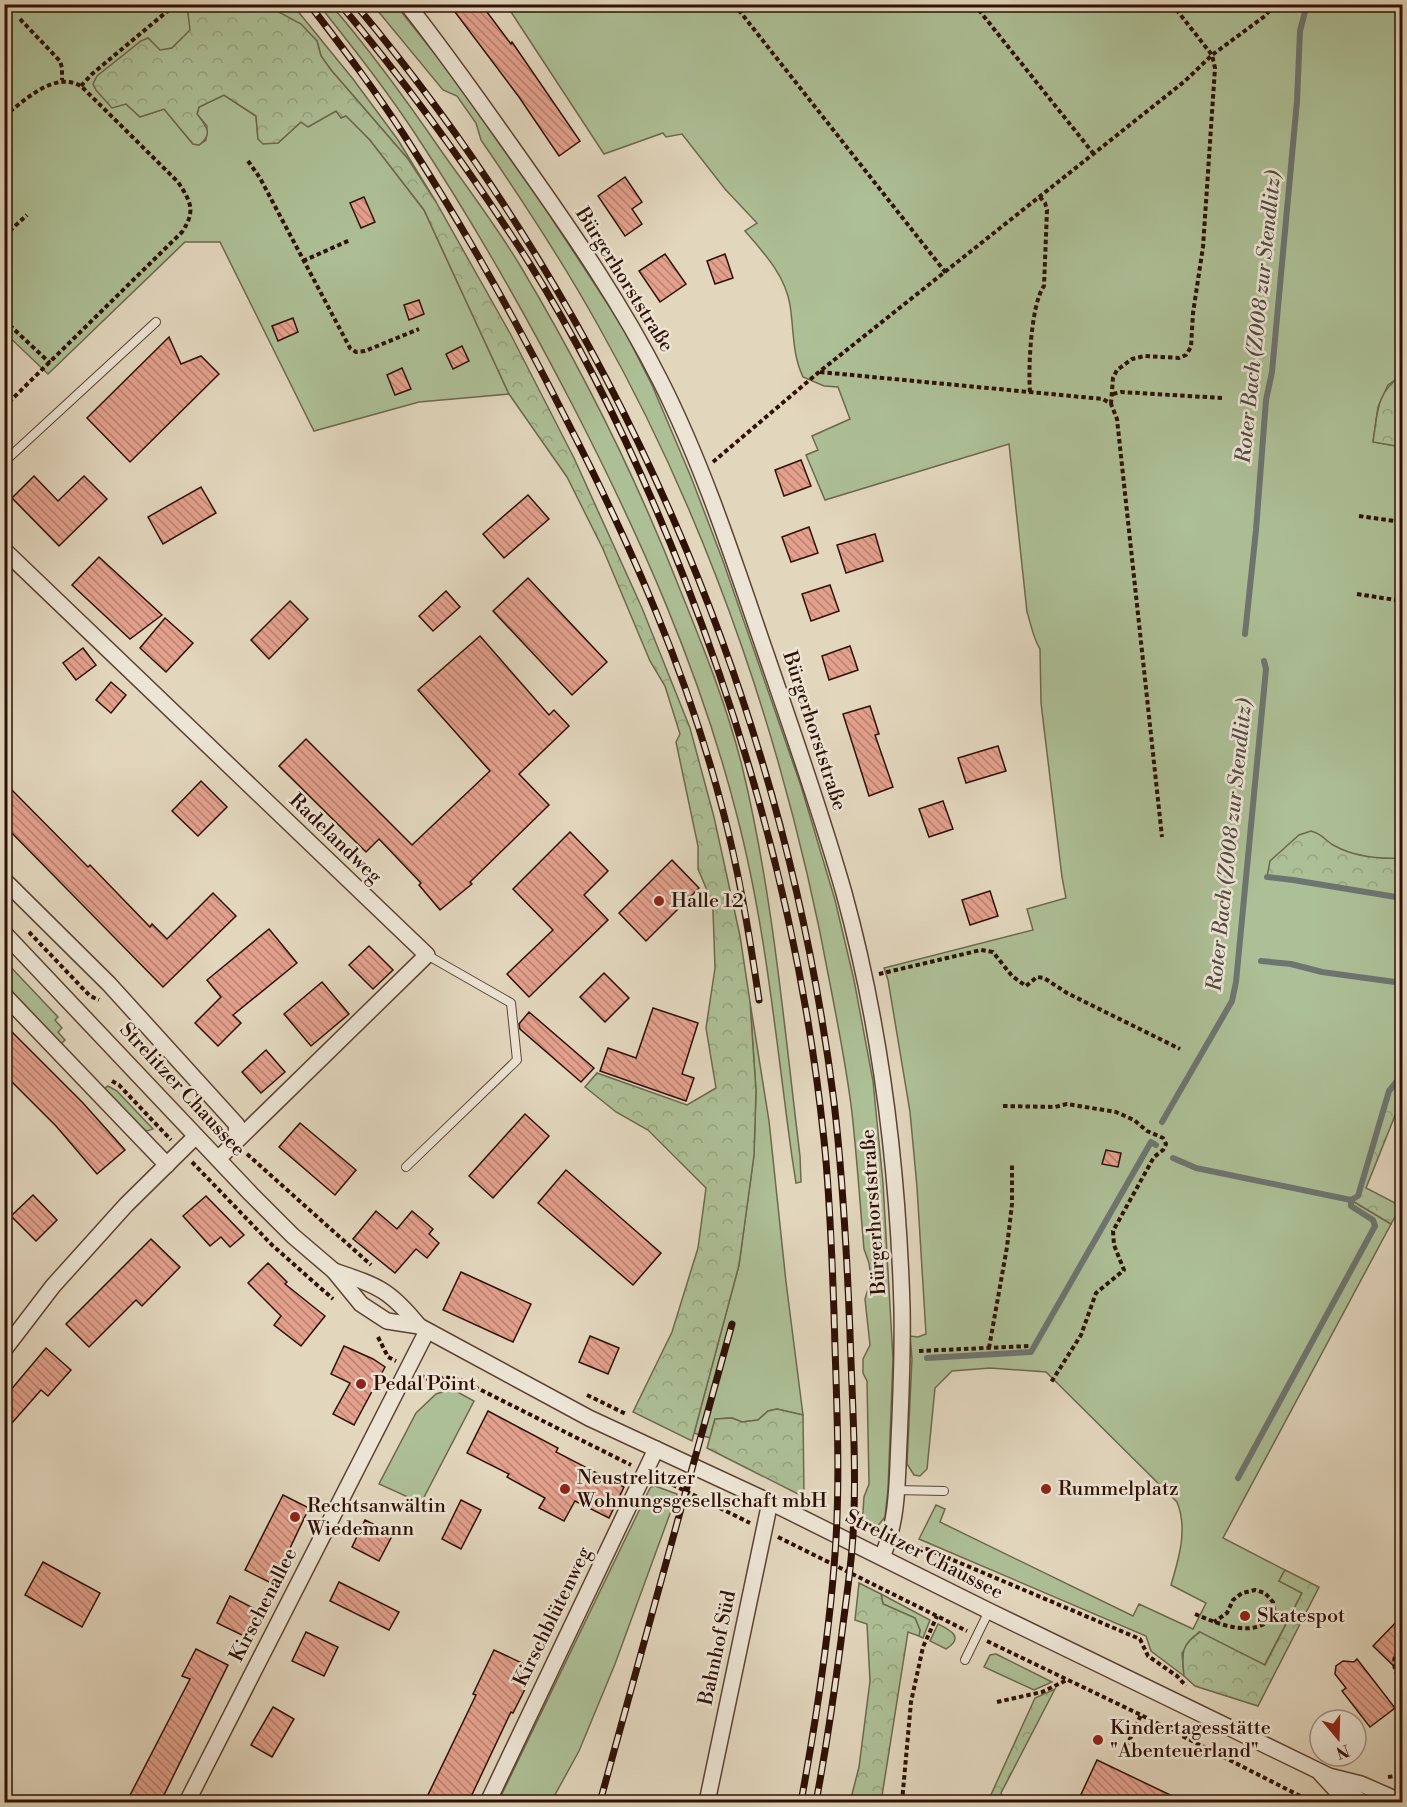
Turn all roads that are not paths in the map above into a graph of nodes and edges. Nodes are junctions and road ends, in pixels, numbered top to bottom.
1 (407, 4) edge
2 (156, 322) dead end
3 (4, 462) edge
4 (4, 550) edge
5 (4, 880) edge
6 (4, 933) edge
7 (427, 956) junction
8 (4, 995) edge
9 (196, 1136) junction
10 (235, 1142) junction
11 (218, 1159) junction
12 (166, 1165) junction
13 (406, 1167) dead end
14 (334, 1271) junction
15 (423, 1329) junction
16 (4, 1350) edge
17 (656, 1449) junction
18 (896, 1490) junction
19 (944, 1491) dead end
20 (770, 1502) junction
21 (885, 1551) junction
22 (989, 1611) junction
23 (965, 1660) dead end
24 (1323, 1773) junction
25 (1402, 1802) edge
26 (188, 1803) edge
27 (488, 1803) edge
28 (707, 1803) edge
29 (1347, 1803) edge
30 (1362, 1803) edge

1 - 18 street, Bürgerhorststraße
2 - 3 lane
4 - 7 street, Radelandweg
5 - 10 street, Strelitzer Chaussee
6 - 9 street, Strelitzer Chaussee
7 - 10 street
7 - 13 lane
8 - 12 street
9 - 11 street, Strelitzer Chaussee
9 - 12 street
10 - 11 street
11 - 14 street, Strelitzer Chaussee
12 - 16 street
14 - 15 street, Strelitzer Chaussee
14 - 15 street, Strelitzer Chaussee
15 - 17 street, Strelitzer Chaussee
15 - 26 street, Kirschenallee
17 - 20 street, Strelitzer Chaussee
17 - 27 street, Kirschblütenweg
18 - 19 lane
18 - 21 street, Bürgerhorststraße
20 - 21 street, Strelitzer Chaussee
20 - 28 street, Bahnhof Süd
21 - 22 street, Strelitzer Chaussee
22 - 23 lane
22 - 24 street, Strelitzer Chaussee
24 - 25 street
24 - 29 street
24 - 30 street

